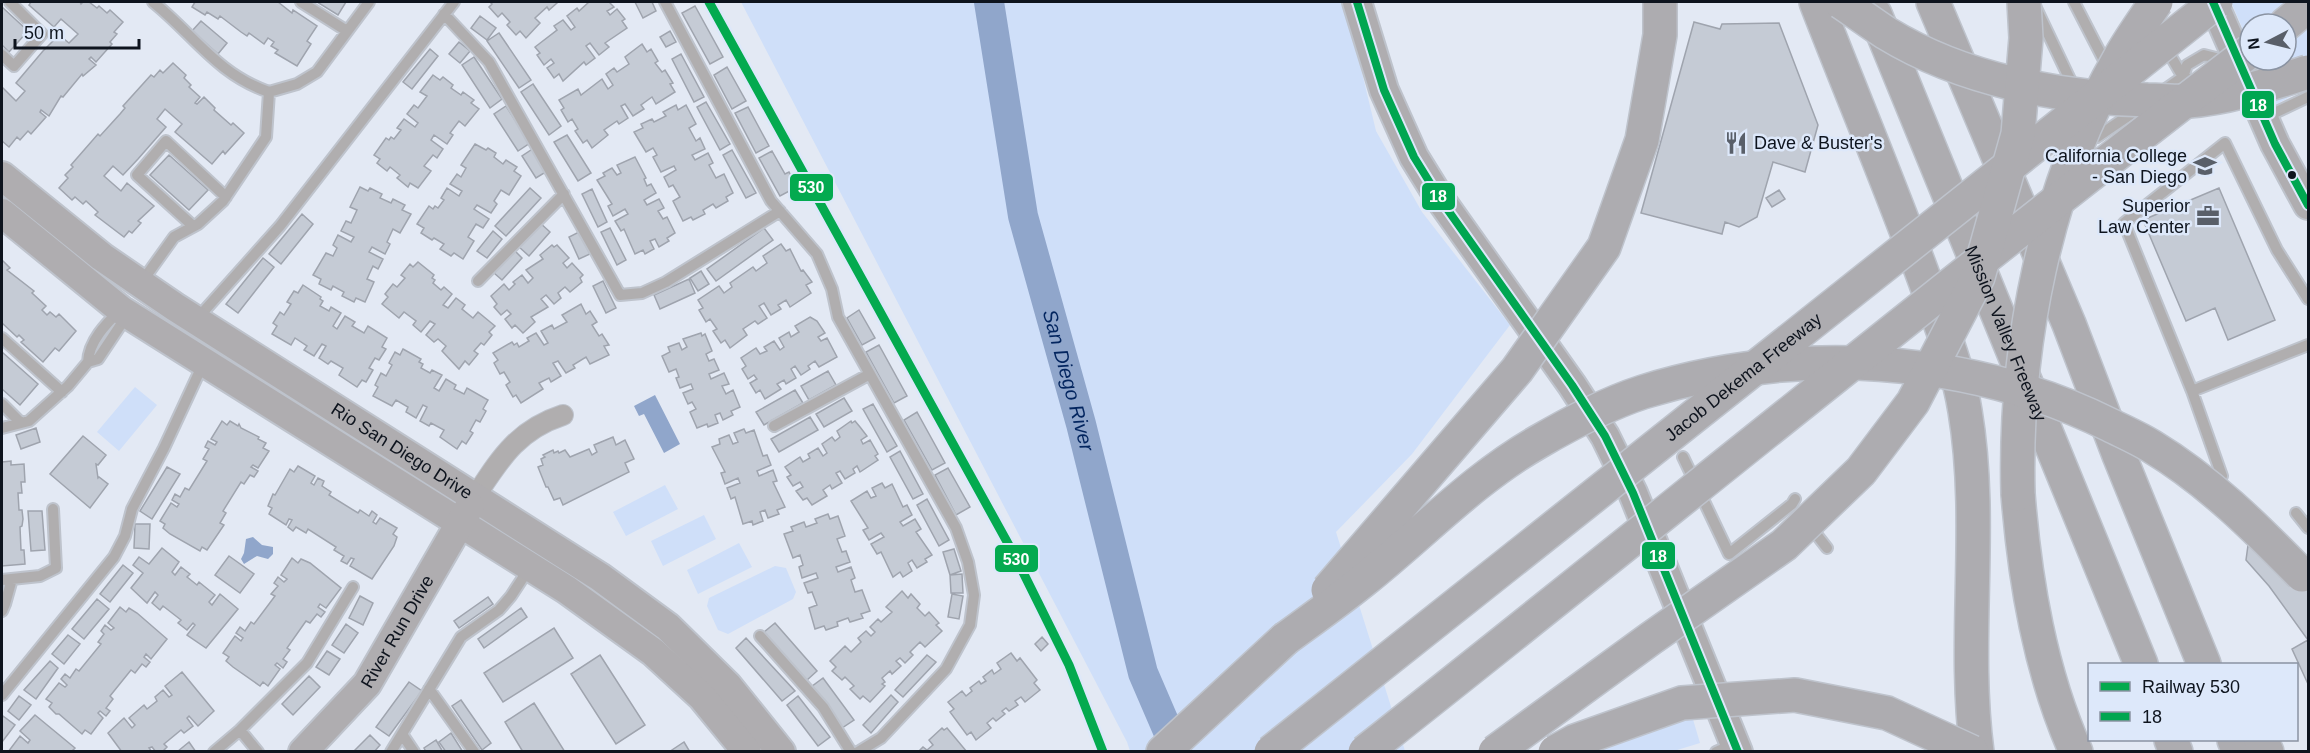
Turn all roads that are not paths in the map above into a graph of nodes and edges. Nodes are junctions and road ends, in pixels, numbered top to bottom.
1 (10, 2) edge
2 (153, 2) edge
3 (301, 2) edge
4 (369, 2) edge
5 (454, 2) edge
6 (665, 2) edge
7 (1357, 2) edge
8 (1660, 2) edge
9 (1816, 2) edge
10 (1841, 2) edge
11 (1869, 2) edge
12 (1933, 2) edge
13 (2024, 2) edge
14 (2033, 2) edge
15 (2074, 2) edge
16 (2140, 2) edge
17 (2156, 2) edge
18 (2215, 2) edge
19 (444, 14) junction
20 (347, 32) junction
21 (2233, 52) edge
22 (2, 55) edge
23 (2308, 72) edge
24 (2183, 77) junction
25 (269, 92) junction
26 (2308, 97) edge
27 (2082, 106) junction
28 (2131, 114) junction
29 (2263, 118) junction
30 (2, 176) edge
31 (564, 194) junction
32 (226, 197) junction
33 (2308, 206) edge
34 (780, 210) junction
35 (2, 213) edge
36 (193, 226) junction
37 (478, 281) dead end
38 (141, 284) junction
39 (2308, 299) edge
40 (121, 310) junction
41 (195, 320) junction
42 (2069, 324) junction
43 (2, 338) edge
44 (2308, 345) edge
45 (204, 362) junction
46 (870, 374) junction
47 (62, 392) junction
48 (2192, 392) junction
49 (2, 404) edge
50 (562, 415) dead end
51 (21, 423) junction
52 (774, 426) dead end
53 (2, 428) edge
54 (1683, 457) dead end
55 (2222, 476) dead end
56 (475, 497) junction
57 (53, 509) dead end
58 (2296, 513) dead end
59 (461, 523) junction
60 (2308, 528) edge
61 (1827, 548) dead end
62 (531, 567) junction
63 (7, 580) edge
64 (2308, 584) edge
65 (353, 587) dead end
66 (2, 611) edge
67 (760, 636) dead end
68 (1285, 639) junction
69 (2141, 663) edge
70 (2204, 663) edge
71 (2227, 663) edge
72 (429, 689) junction
73 (2, 695) edge
74 (240, 730) junction
75 (402, 734) junction
76 (1729, 749) edge
77 (214, 752) edge
78 (258, 752) edge
79 (303, 752) edge
80 (391, 752) edge
81 (414, 752) edge
82 (474, 752) edge
83 (747, 752) edge
84 (781, 752) edge
85 (851, 752) edge
86 (858, 752) edge
87 (1162, 752) edge
88 (1271, 752) edge
89 (1365, 752) edge
90 (1495, 752) edge
91 (1556, 752) edge
92 (1975, 752) edge
93 (2076, 752) edge

1 - 22 lane
2 - 25 lane
3 - 20 lane
4 - 20 lane
5 - 19 lane
6 - 34 lane
7 - 76 main road
8 - 68 highway, bridge
9 - 92 highway
10 - 23 highway, bridge
11 - 69 highway, Mission Valley Freeway
12 - 42 highway
13 - 90 highway, bridge
14 - 27 lane
15 - 28 lane
16 - 24 lane
17 - 93 highway, bridge
18 - 21 main road
18 - 27 highway, Jacob Dekema Freeway, bridge
19 - 31 lane
19 - 41 lane
20 - 25 lane
21 - 24 lane
21 - 24 lane
21 - 29 main road
21 - 89 highway, bridge
24 - 28 lane
25 - 32 lane
26 - 29 lane
27 - 28 lane
27 - 88 highway, Jacob Dekema Freeway, bridge
29 - 33 main road
30 - 38 main road, Rio San Diego Drive
31 - 34 lane
31 - 37 lane
32 - 36 lane
32 - 36 lane
34 - 46 lane
35 - 40 main road, Rio San Diego Drive
36 - 38 lane
38 - 40 main road
38 - 41 main road, Rio San Diego Drive
39 - 48 lane
40 - 45 main road, Rio San Diego Drive
40 - 47 lane
41 - 56 main road, Rio San Diego Drive
42 - 70 highway
42 - 71 highway
43 - 47 lane
44 - 48 lane
45 - 59 main road, Rio San Diego Drive
45 - 73 lane
46 - 52 lane
46 - 86 lane
47 - 51 lane
48 - 55 lane
49 - 51 lane
50 - 56 street
51 - 53 lane
54 - 61 lane
56 - 59 main road, River Run Drive
56 - 84 main road, Rio San Diego Drive
57 - 63 lane
58 - 60 lane
59 - 62 main road, Rio San Diego Drive
59 - 79 main road, River Run Drive
62 - 72 lane
62 - 83 main road, Rio San Diego Drive
63 - 66 lane
64 - 68 highway, bridge
65 - 74 lane
67 - 85 lane
68 - 87 highway
72 - 75 lane
72 - 82 lane
74 - 77 lane
74 - 78 lane
75 - 80 lane
75 - 81 lane
91 - 92 highway, bridge

